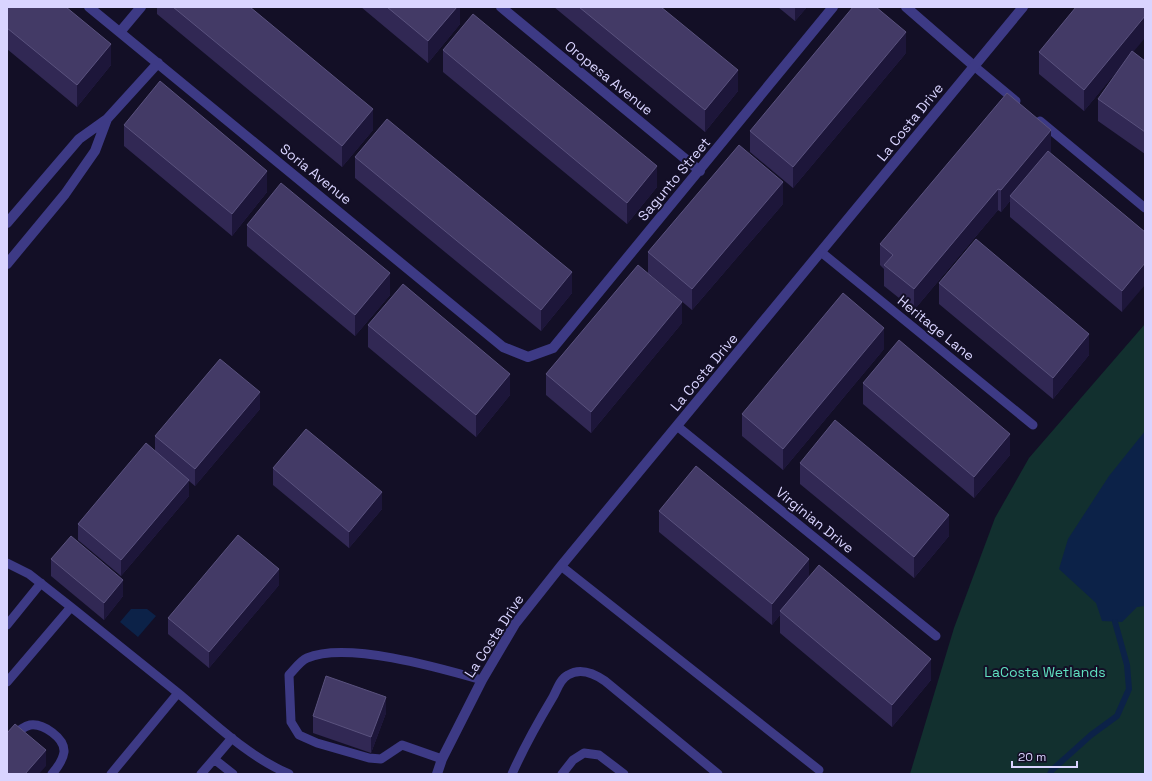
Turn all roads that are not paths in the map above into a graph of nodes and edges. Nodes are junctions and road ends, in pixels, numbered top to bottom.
1 (90, 7) edge
2 (141, 7) edge
3 (501, 7) edge
4 (833, 7) edge
5 (906, 7) edge
6 (1023, 7) edge
7 (120, 32) junction
8 (158, 63) junction
9 (974, 66) junction
10 (1023, 107) edge
11 (1035, 117) edge
12 (107, 119) junction
13 (700, 170) junction
14 (1145, 208) edge
15 (7, 223) edge
16 (821, 252) junction
17 (7, 264) edge
18 (528, 357) joint
19 (1033, 425) dead end
20 (677, 426) junction
21 (7, 563) edge
22 (561, 566) junction
23 (41, 584) junction
24 (71, 607) junction
25 (7, 625) edge
26 (936, 636) dead end
27 (482, 680) junction
28 (7, 682) edge
29 (178, 693) junction
30 (232, 738) junction
31 (7, 741) edge
32 (214, 759) junction
33 (442, 760) junction
34 (819, 770) dead end
35 (52, 774) edge
36 (111, 774) edge
37 (201, 774) edge
38 (233, 774) edge
39 (289, 774) edge
40 (437, 774) edge
41 (512, 774) edge
42 (562, 774) edge
43 (624, 774) edge
44 (718, 774) edge

1 - 7 street, Soria Avenue
2 - 7 street
3 - 13 street, Oropesa Avenue
4 - 13 street, Sagunto Street
5 - 9 street
6 - 9 street, La Costa Drive
7 - 8 street, Soria Avenue
8 - 12 street
8 - 18 street, Soria Avenue
9 - 10 lane
9 - 16 street, La Costa Drive
11 - 14 lane
12 - 15 street
12 - 17 street
13 - 18 street, Sagunto Street
16 - 19 lane, Heritage Lane
16 - 20 street, La Costa Drive
20 - 22 street, La Costa Drive
20 - 26 lane, Virginian Drive
21 - 23 lane
22 - 27 street, La Costa Drive
22 - 34 lane
23 - 24 lane
23 - 25 lane
24 - 28 lane
24 - 29 lane
27 - 33 street, La Costa Drive
27 - 33 lane
29 - 30 lane
29 - 36 lane
30 - 32 lane
30 - 39 lane
31 - 35 lane
32 - 37 lane
32 - 38 lane
33 - 40 street, La Costa Drive
41 - 44 lane
42 - 43 lane

